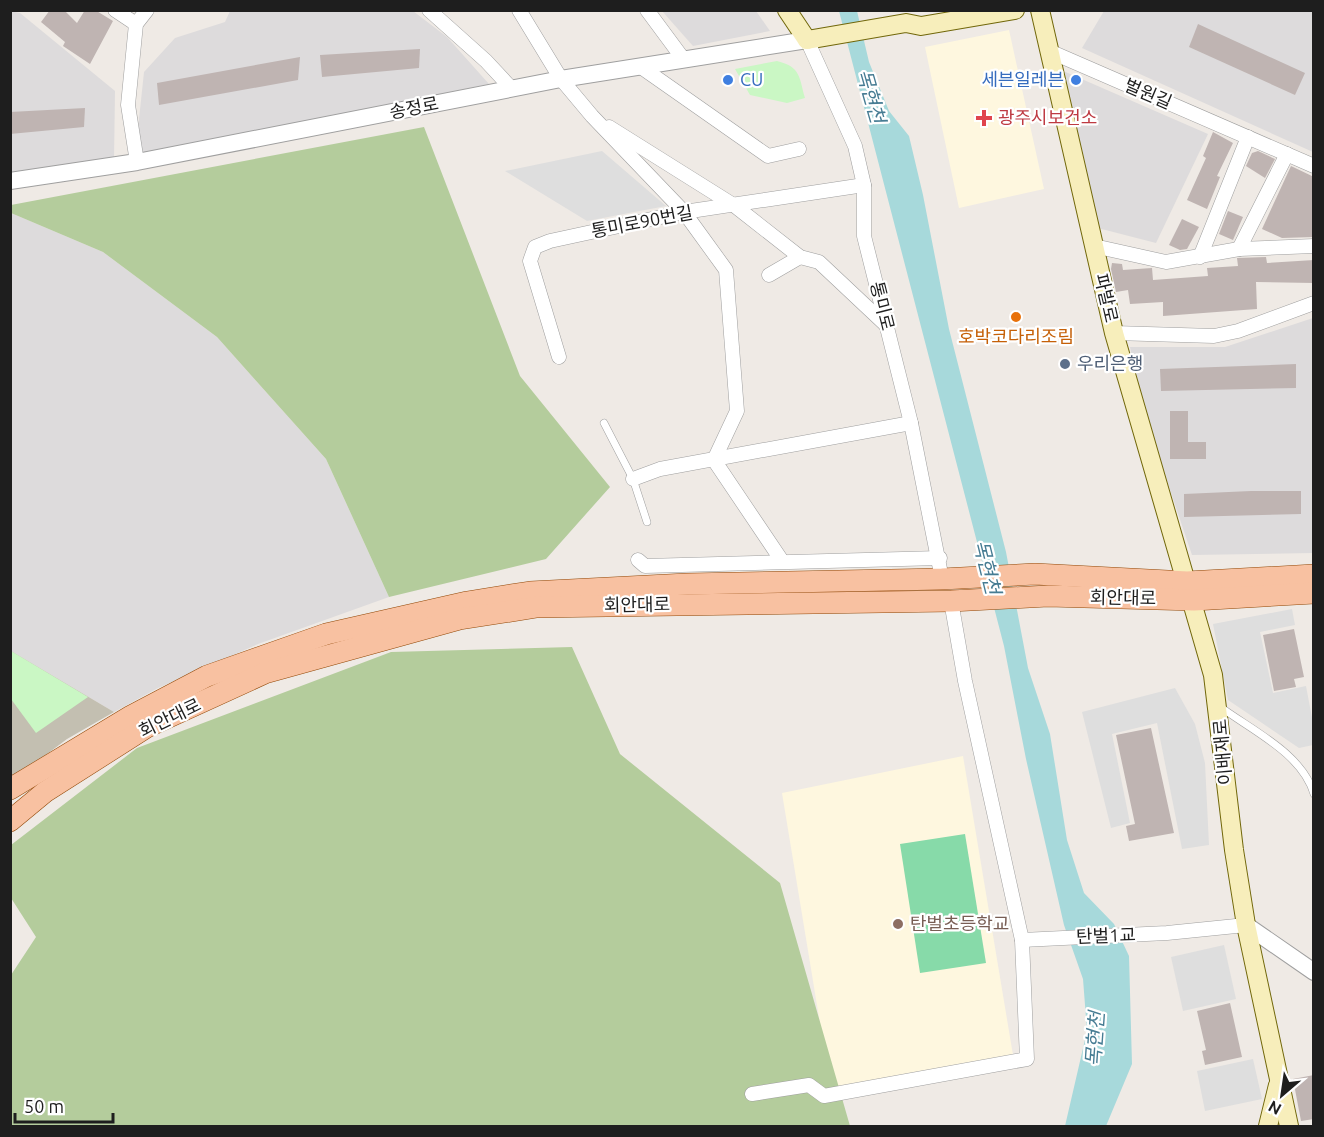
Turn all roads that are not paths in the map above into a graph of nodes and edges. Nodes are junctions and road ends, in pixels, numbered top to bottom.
1 (115, 10) edge
2 (147, 10) edge
3 (429, 10) edge
4 (519, 10) edge
5 (647, 10) edge
6 (787, 10) edge
7 (795, 10) edge
8 (956, 10) edge
9 (983, 10) edge
10 (1015, 10) edge
11 (1040, 10) edge
12 (136, 24) junction
13 (909, 24) junction
14 (813, 39) junction
15 (1049, 51) junction
16 (684, 60) junction
17 (641, 67) junction
18 (561, 79) junction
19 (512, 89) junction
20 (592, 116) junction
21 (1248, 137) junction
22 (799, 149) dead end
23 (1287, 154) junction
24 (137, 162) junction
25 (1314, 166) edge
26 (10, 181) edge
27 (864, 185) junction
28 (735, 206) junction
29 (684, 212) junction
30 (1094, 246) junction
31 (1314, 246) edge
32 (1239, 249) junction
33 (1200, 256) junction
34 (800, 257) junction
35 (769, 275) dead end
36 (1314, 303) edge
37 (886, 325) junction
38 (1114, 333) junction
39 (559, 357) dead end
40 (604, 423) dead end
41 (911, 423) junction
42 (714, 460) junction
43 (633, 479) junction
44 (647, 522) dead end
45 (638, 560) dead end
46 (782, 561) junction
47 (941, 569) junction
48 (1314, 575) edge
49 (1190, 591) junction
50 (1314, 593) edge
51 (951, 601) junction
52 (1219, 706) junction
53 (10, 789) edge
54 (1314, 794) edge
55 (10, 821) edge
56 (1246, 925) junction
57 (1022, 940) junction
58 (1312, 964) edge
59 (1279, 1080) junction
60 (752, 1094) dead end
61 (1268, 1126) edge
62 (1289, 1126) edge

1 - 12 street
2 - 12 street
3 - 19 street
4 - 18 street
5 - 16 street
6 - 14 main road, 통미로
7 - 14 main road, 통미로
8 - 13 main road
9 - 13 lane
10 - 13 main road
11 - 15 main road, 파발로
12 - 24 street
13 - 14 main road
14 - 16 street, 송정로
14 - 27 street, 통미로
15 - 21 street, 벌원길
15 - 30 main road, 파발로
16 - 17 street, 송정로
17 - 18 street, 송정로
17 - 22 street
18 - 19 street, 송정로
18 - 20 street
19 - 24 street, 송정로
20 - 28 street
20 - 29 street
21 - 23 street, 벌원길
21 - 33 street
23 - 25 street, 벌원길
23 - 32 street
24 - 26 street, 송정로
27 - 28 street, 통미로90번길
27 - 37 street, 통미로
28 - 29 street, 통미로90번길
28 - 34 street
29 - 39 street, 통미로90번길
29 - 42 street
30 - 33 street
30 - 38 main road, 파발로
31 - 32 street
32 - 33 street
34 - 35 street
34 - 37 street
36 - 38 street
37 - 41 street, 통미로
38 - 49 main road, 파발로
40 - 43 lane
41 - 42 street
41 - 47 street, 통미로
42 - 43 street
42 - 46 street
43 - 44 lane
45 - 46 street
46 - 47 street
47 - 49 main road, 회안대로
47 - 53 main road, 회안대로
48 - 49 main road, 회안대로
49 - 50 main road, 회안대로
49 - 51 main road, 회안대로
49 - 52 main road, 이배재로
51 - 55 main road, 회안대로
51 - 57 street
52 - 54 lane
52 - 56 main road, 이배재로
56 - 57 street, 탄벌1교
56 - 58 street
56 - 59 main road, 이배재로
57 - 60 street
59 - 61 main road
59 - 62 main road, 이배재로

